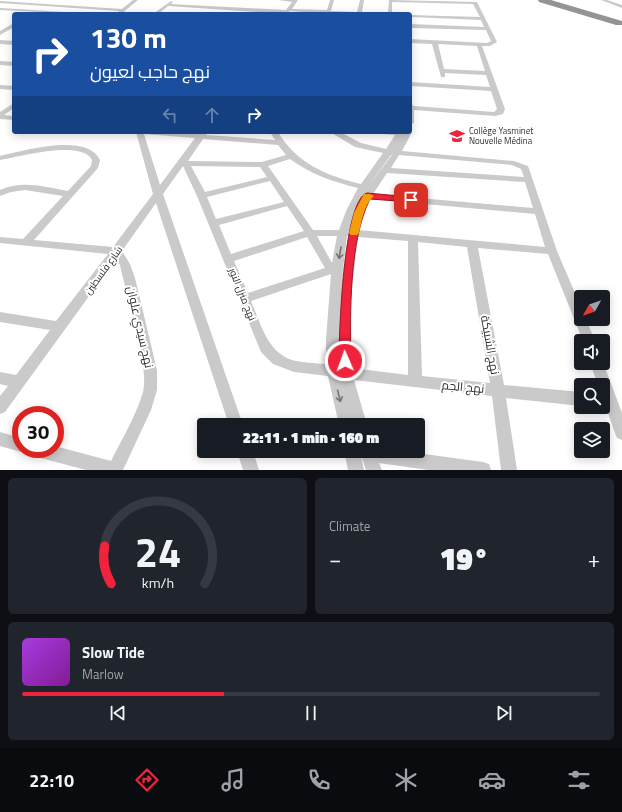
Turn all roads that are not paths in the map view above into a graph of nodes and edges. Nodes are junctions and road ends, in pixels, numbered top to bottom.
1 (4, 0) edge
2 (136, 0) edge
3 (173, 0) edge
4 (280, 0) edge
5 (296, 0) edge
6 (332, 0) edge
7 (362, 0) edge
8 (542, 0) edge
9 (550, 0) edge
10 (562, 0) edge
11 (603, 0) edge
12 (394, 1) junction
13 (0, 2) edge
14 (418, 2) junction
15 (593, 4) dead end
16 (166, 5) junction
17 (622, 7) edge
18 (0, 9) edge
19 (123, 10) junction
20 (452, 10) junction
21 (27, 12) edge
22 (120, 12) edge
23 (157, 12) edge
24 (287, 12) edge
25 (328, 12) edge
26 (359, 12) edge
27 (390, 12) edge
28 (395, 12) edge
29 (412, 16) edge
30 (422, 16) junction
31 (482, 19) junction
32 (621, 21) edge
33 (12, 26) edge
34 (412, 26) edge
35 (488, 29) junction
36 (0, 33) edge
37 (412, 41) edge
38 (0, 42) edge
39 (12, 43) edge
40 (435, 43) junction
41 (479, 45) junction
42 (0, 63) edge
43 (12, 64) edge
44 (442, 71) junction
45 (489, 73) junction
46 (412, 84) edge
47 (444, 86) junction
48 (0, 87) edge
49 (12, 88) edge
50 (495, 89) junction
51 (12, 107) edge
52 (412, 107) edge
53 (0, 116) edge
54 (12, 118) edge
55 (141, 134) edge
56 (183, 134) edge
57 (275, 134) edge
58 (338, 134) edge
59 (402, 134) edge
60 (202, 135) edge
61 (279, 143) junction
62 (393, 152) junction
63 (290, 156) junction
64 (0, 158) edge
65 (185, 161) junction
66 (263, 165) junction
67 (386, 170) junction
68 (272, 178) junction
69 (528, 180) junction
70 (368, 190) junction
71 (0, 194) edge
72 (70, 194) junction
73 (158, 194) junction
74 (202, 196) junction
75 (289, 203) junction
76 (538, 211) junction
77 (213, 223) junction
78 (310, 233) junction
79 (349, 233) junction
80 (413, 239) junction
81 (0, 240) edge
82 (25, 243) junction
83 (472, 244) junction
84 (116, 251) junction
85 (552, 251) junction
86 (228, 259) junction
87 (334, 269) junction
88 (245, 299) junction
89 (0, 317) edge
90 (60, 327) junction
91 (586, 334) edge
92 (332, 371) junction
93 (346, 373) junction
94 (0, 378) edge
95 (19, 382) junction
96 (415, 382) junction
97 (498, 390) junction
98 (574, 398) edge
99 (0, 407) edge
100 (610, 408) edge
101 (234, 418) edge
102 (344, 418) edge
103 (358, 418) edge
104 (622, 433) edge
105 (0, 439) edge
106 (12, 442) edge
107 (64, 456) edge
108 (247, 458) edge
109 (353, 458) edge
110 (369, 458) edge
111 (401, 458) edge
112 (115, 470) edge
113 (251, 470) edge
114 (356, 470) edge
115 (374, 470) edge
116 (483, 470) edge
117 (509, 470) edge

1 - 13 street
2 - 19 street
3 - 16 street
4 - 5 street
5 - 24 street
6 - 25 street
7 - 26 street
8 - 32 highway
9 - 32 highway
10 - 32 highway
11 - 17 street
12 - 14 street
12 - 27 street
12 - 28 street
13 - 19 street
14 - 20 street
14 - 30 street
15 - 32 highway
16 - 23 street
16 - 24 street
18 - 21 street
19 - 22 street
20 - 30 street
20 - 31 street
20 - 31 street
29 - 30 street
31 - 35 street
33 - 36 street
34 - 35 street
35 - 41 street
37 - 40 street
38 - 39 street
40 - 41 street
40 - 44 street
41 - 45 street
42 - 43 street
44 - 45 street
44 - 47 street
45 - 50 street
46 - 47 street
47 - 50 street
48 - 49 street
50 - 52 street
51 - 53 street
53 - 54 street
55 - 73 street
56 - 60 street
57 - 61 street
58 - 62 street
59 - 62 street
60 - 61 street
60 - 65 street, شارع فلسطين
61 - 63 street
62 - 67 street
62 - 69 street
62 - 70 street
63 - 66 street
63 - 70 street
64 - 72 street
65 - 66 street
65 - 73 street, شارع فلسطين
65 - 74 street, نهج منزل النور
66 - 68 street
67 - 69 street
67 - 70 street
68 - 74 street
68 - 75 street
69 - 76 street
70 - 76 street
70 - 79 street
71 - 72 street
72 - 82 street
73 - 84 street, شارع فلسطين
73 - 101 street
74 - 77 street, نهج منزل النور
75 - 77 street
75 - 78 street
76 - 85 street
77 - 86 street, نهج منزل النور
78 - 79 street
78 - 86 street
78 - 87 street
79 - 80 street
79 -> 87 street
79 - 93 street
80 - 83 street
80 - 96 street
81 - 82 street
82 - 84 street
83 - 85 street
83 - 97 street, نهج الشبيكة
84 - 90 street, شارع فلسطين
84 - 112 street, نهج سيدي علوان
85 - 91 street
86 - 88 street, نهج منزل النور
87 - 88 street
87 - 92 street
88 - 92 street, نهج منزل النور
89 - 90 street
90 - 95 street, شارع فلسطين
92 - 93 street, نهج منزل النور
92 -> 102 street
93 - 96 street, نهج الجم
93 - 103 street
94 - 95 street
95 - 99 street, شارع فلسطين
96 - 97 street, نهج الجم
97 - 98 street, نهج الجم
97 - 117 street, نهج الشبيكة
100 - 104 street
105 - 106 street
107 - 112 street
108 - 113 street
109 - 114 street
110 - 115 street
111 - 116 street

